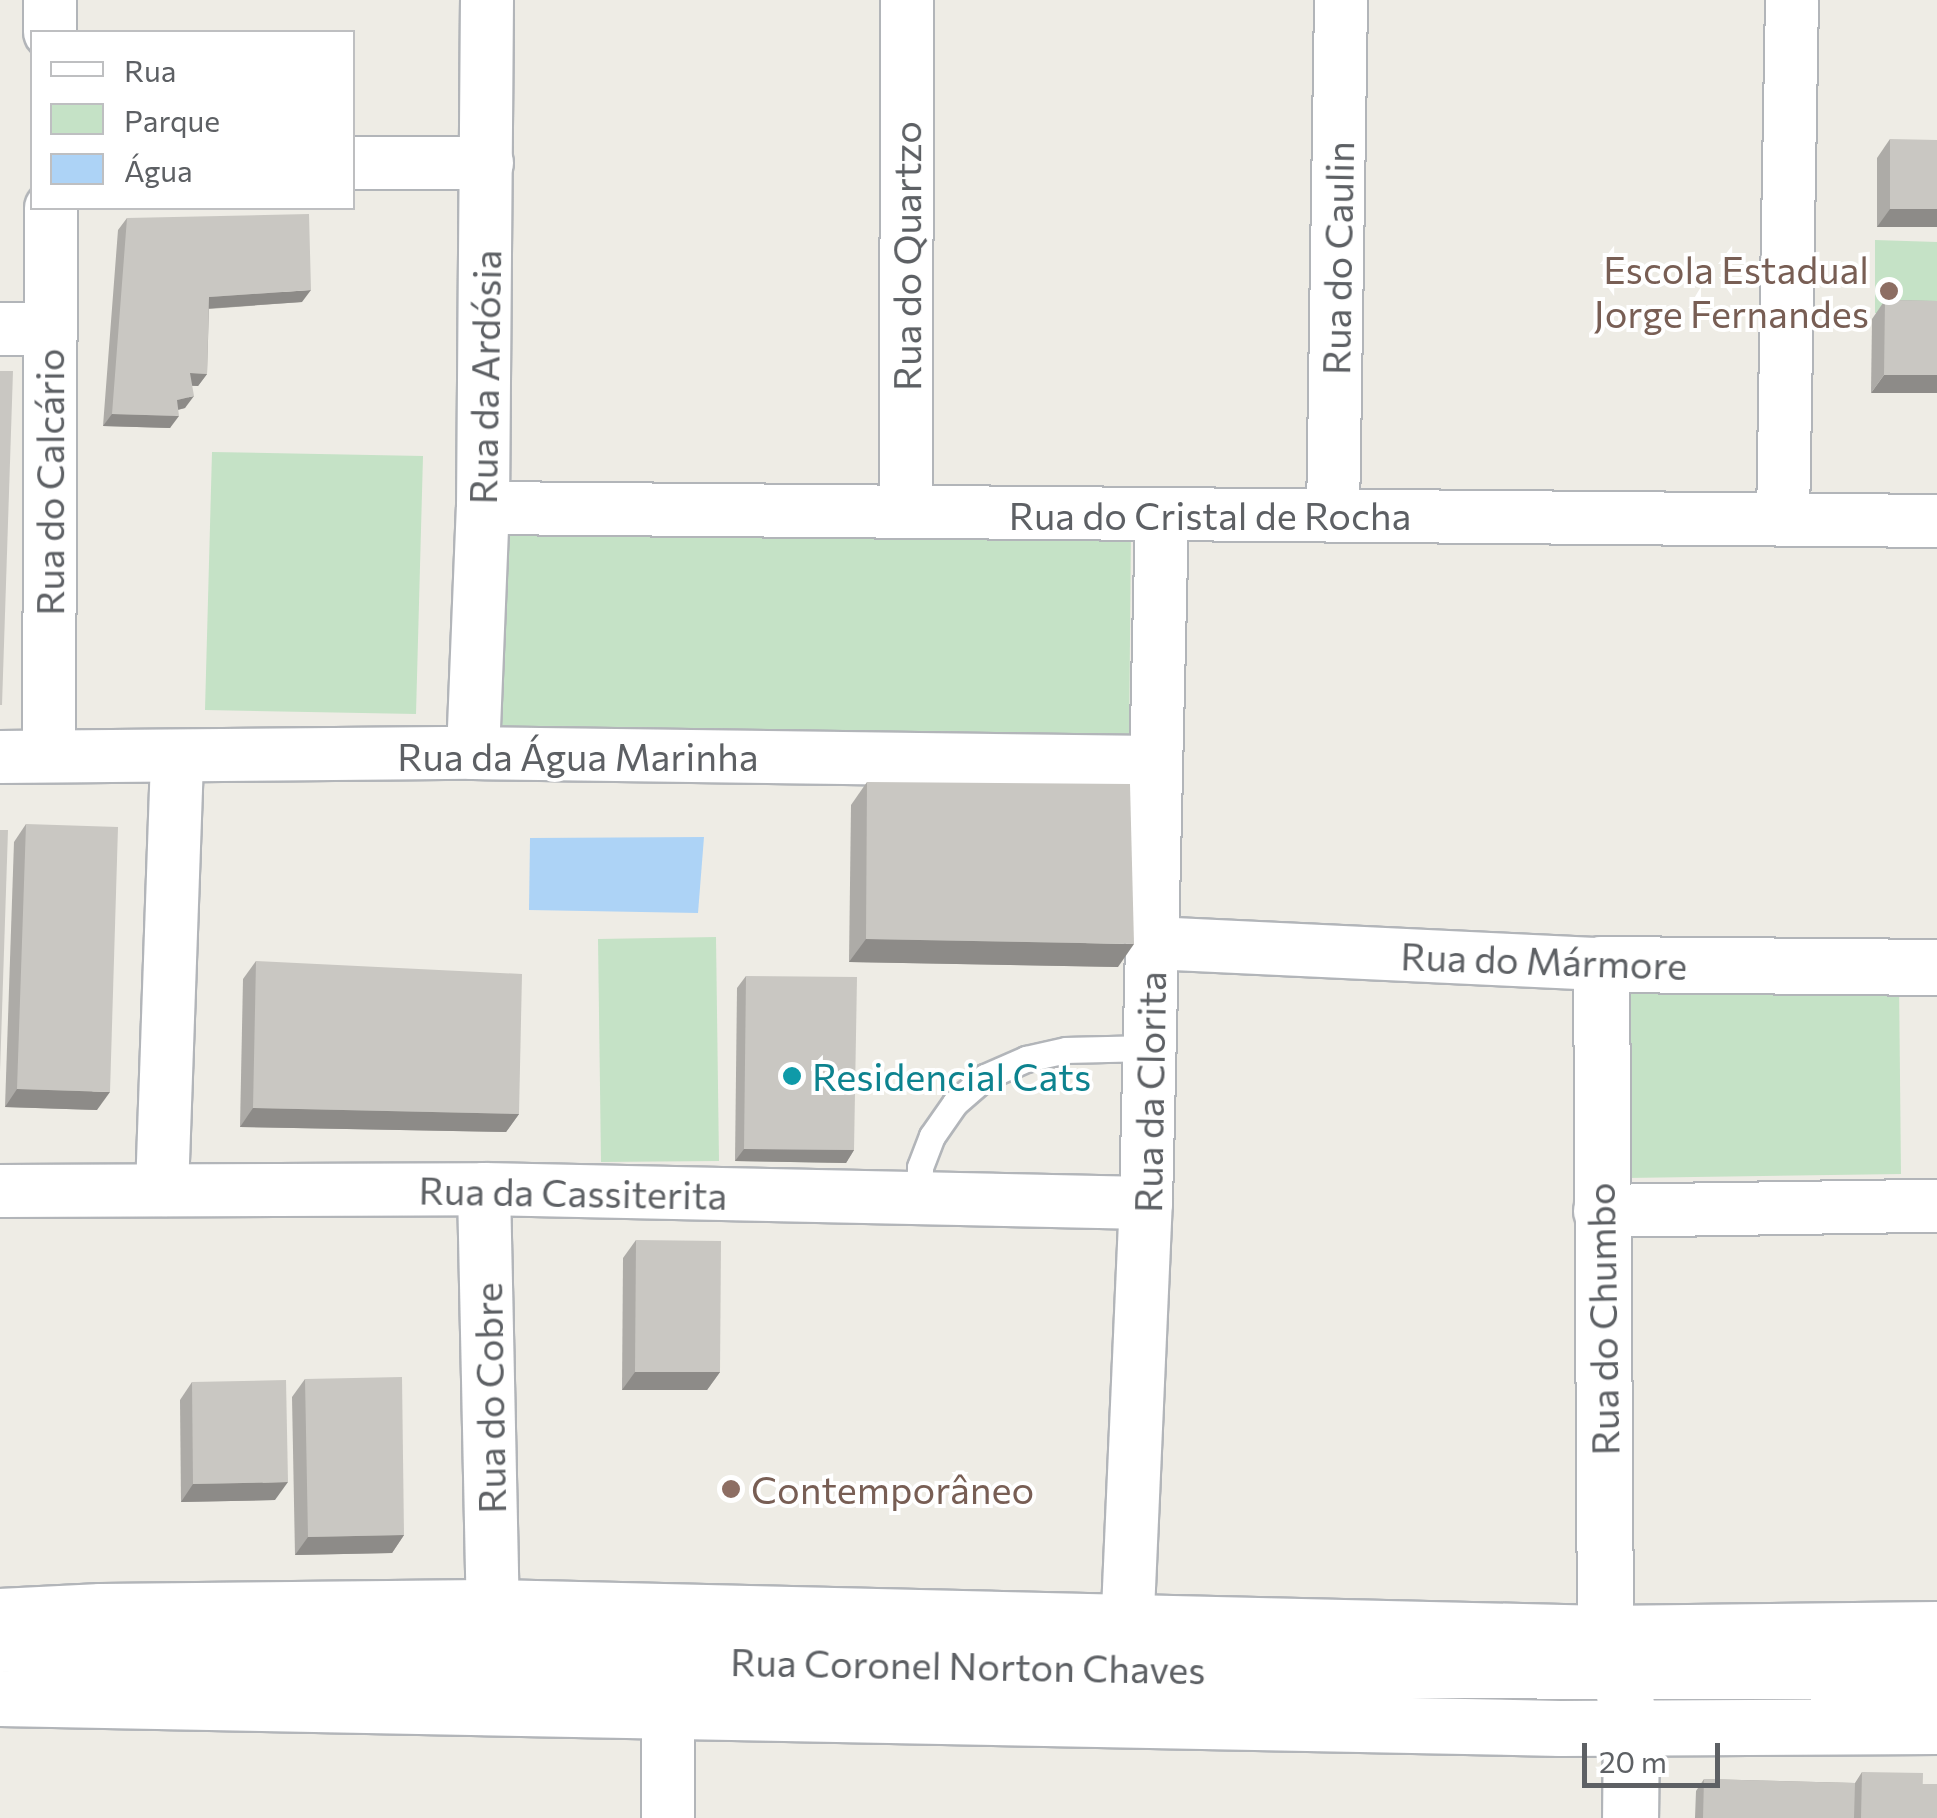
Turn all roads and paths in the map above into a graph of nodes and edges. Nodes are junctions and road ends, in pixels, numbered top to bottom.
1 (50, 0) edge
2 (488, 0) edge
3 (907, 0) edge
4 (1341, 0) edge
5 (1792, 0) edge
6 (50, 30) edge
7 (355, 162) edge
8 (487, 164) junction
9 (51, 210) edge
10 (25, 329) edge
11 (482, 508) junction
12 (906, 512) junction
13 (1162, 514) junction
14 (1333, 516) junction
15 (1784, 519) junction
16 (1937, 520) edge
17 (473, 753) junction
18 (25, 757) edge
19 (177, 758) junction
20 (1155, 762) junction
21 (1152, 943) junction
22 (1601, 964) junction
23 (1937, 968) edge
24 (1149, 1048) junction
25 (484, 1189) junction
26 (162, 1190) junction
27 (0, 1191) edge
28 (919, 1198) junction
29 (1146, 1203) junction
30 (1937, 1206) edge
31 (1600, 1211) junction
32 (493, 1606) junction
33 (0, 1615) edge
34 (1937, 1628) edge
35 (0, 1643) edge
36 (1127, 1645) junction
37 (1612, 1652) junction
38 (1937, 1672) edge
39 (0, 1698) edge
40 (668, 1714) junction
41 (1631, 1726) junction
42 (1937, 1726) edge
43 (668, 1818) edge
44 (1630, 1818) edge

1 - 6 street
2 - 8 street, Rua da Ardósia
3 - 12 street, Rua do Quartzo
4 - 14 street, Rua do Caulin
5 - 15 street
7 - 8 street
8 - 11 street, Rua da Ardósia
9 - 10 street, Rua do Calcário
10 - 18 street, Rua do Calcário
11 - 12 street, Rua do Cristal de Rocha
11 - 17 street, Rua da Ardósia
12 - 13 street, Rua do Cristal de Rocha
13 - 14 street, Rua do Cristal de Rocha
13 - 20 street, Rua da Clorita
14 - 15 street, Rua do Cristal de Rocha
15 - 16 street, Rua do Cristal de Rocha
17 - 19 street, Rua da Água Marinha
17 - 20 street, Rua da Água Marinha
18 - 19 street, Rua da Água Marinha
19 - 26 street
20 - 21 street, Rua da Clorita
21 - 22 street, Rua do Mármore
21 - 24 street, Rua da Clorita
22 - 23 main road, Rua do Mármore
22 - 31 main road, Rua do Chumbo
24 - 28 lane
24 - 29 street, Rua da Clorita
25 - 26 street, Rua da Cassiterita
25 - 28 street, Rua da Cassiterita
25 - 32 street, Rua do Cobre
26 - 27 street, Rua da Cassiterita
28 - 29 street, Rua da Cassiterita
29 - 36 street, Rua da Clorita
30 - 31 street
31 - 37 main road, Rua do Chumbo
32 - 33 street, Rua Coronel Norton Chaves
32 - 36 street, Rua Coronel Norton Chaves
34 - 37 street, Rua Coronel Norton Chaves
35 - 36 main road, Rua Coronel Norton Chaves
36 - 37 main road, Rua Coronel Norton Chaves
37 - 38 main road, Rua Coronel Norton Chaves
37 - 41 main road, Rua do Chumbo
39 - 40 main road, Rua Coronel Norton Chaves
40 - 41 main road, Rua Coronel Norton Chaves
40 - 43 street
41 - 42 main road, Rua Coronel Norton Chaves
41 - 44 main road, Rua do Chumbo

